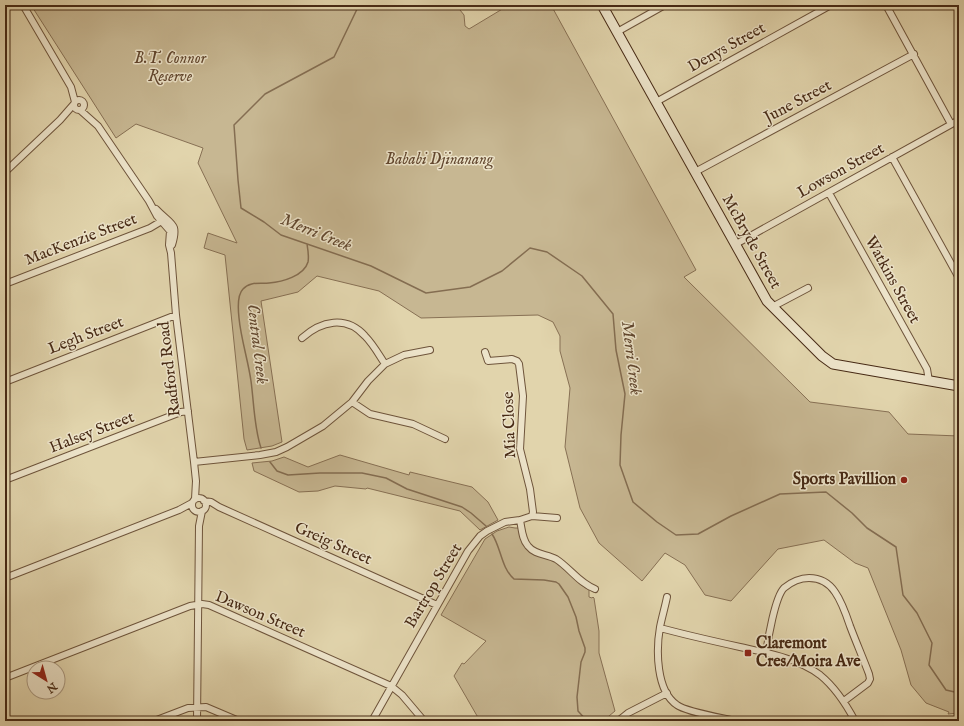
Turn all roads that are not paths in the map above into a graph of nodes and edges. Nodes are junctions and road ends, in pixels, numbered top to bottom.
1 (23, 5) edge
2 (602, 5) edge
3 (665, 5) edge
4 (831, 5) edge
5 (886, 5) edge
6 (617, 32) junction
7 (914, 54) junction
8 (71, 87) junction
9 (84, 102) junction
10 (656, 102) junction
11 (77, 106) junction
12 (95, 123) junction
13 (956, 124) edge
14 (892, 158) junction
15 (6, 169) edge
16 (695, 172) junction
17 (829, 193) junction
18 (163, 220) junction
19 (736, 244) junction
20 (959, 278) edge
21 (5, 284) edge
22 (808, 288) dead end
23 (772, 307) junction
24 (176, 315) junction
25 (302, 338) dead end
26 (430, 350) dead end
27 (485, 352) dead end
28 (385, 364) junction
29 (929, 381) junction
30 (5, 382) edge
31 (959, 386) edge
32 (352, 402) junction
33 (188, 411) junction
34 (445, 440) dead end
35 (194, 462) junction
36 (5, 480) edge
37 (196, 481) junction
38 (203, 500) junction
39 (194, 505) junction
40 (219, 507) junction
41 (203, 509) junction
42 (532, 516) junction
43 (557, 518) dead end
44 (520, 520) junction
45 (199, 526) junction
46 (5, 578) edge
47 (595, 589) dead end
48 (667, 597) dead end
49 (437, 604) junction
50 (198, 605) junction
51 (660, 628) junction
52 (766, 653) junction
53 (5, 678) edge
54 (391, 686) junction
55 (667, 693) junction
56 (844, 701) junction
57 (198, 707) junction
58 (154, 721) edge
59 (198, 721) edge
60 (239, 721) edge
61 (372, 721) edge
62 (424, 721) edge
63 (618, 721) edge
64 (736, 721) edge
65 (855, 721) edge

1 - 8 street, Radford Road
2 - 6 street, McBryde Street
3 - 6 street
4 - 10 street, Denys Street
5 - 7 street
6 - 10 street, McBryde Street
7 - 13 street
7 - 16 street, June Street
8 - 9 street, Radford Road
8 - 11 street, Radford Road
9 - 11 street
9 - 11 street
9 - 12 street, Radford Road
10 - 16 street, McBryde Street
11 - 12 street, Radford Road
11 - 15 street
12 - 18 street, Radford Road
13 - 14 street, Lowson Street
14 - 17 street, Lowson Street
14 - 20 street
16 - 19 street, McBryde Street
17 - 19 street, Lowson Street
17 - 29 street, Watkins Street
18 - 21 street, MacKenzie Street
18 - 24 street, Radford Road
19 - 23 street, McBryde Street
22 - 23 street
23 - 29 street, McBryde Street
24 - 30 street, Legh Street
24 - 33 street, Radford Road
25 - 28 street
26 - 28 street
27 - 42 street, Mia Close
28 - 32 street
29 - 31 street, McBryde Street
32 - 34 street
32 - 35 street
33 - 35 street, Radford Road
33 - 36 street, Halsey Street
35 - 37 street, Radford Road
37 - 38 street, Radford Road
37 - 39 street, Radford Road
38 - 39 street
38 - 40 street, Greig Street
38 - 41 street
39 - 41 street
39 - 45 street, Radford Road
39 - 46 street
40 - 41 street, Greig Street
40 - 49 street, Greig Street
41 - 45 street, Radford Road
42 - 43 street, Bartrop Street
42 - 44 street, Bartrop Street
44 - 47 street
44 - 49 street, Bartrop Street
45 - 50 street, Radford Road
48 - 51 street
49 - 54 street, Bartrop Street
50 - 53 street, Dawson Street
50 - 54 street, Dawson Street
50 - 57 street, Radford Road
51 - 52 street
51 - 55 street
52 - 56 street
52 - 56 street
54 - 61 street, Bartrop Street
54 - 62 street, Dawson Street
55 - 63 street
55 - 64 street
56 - 65 street
57 - 58 street
57 - 59 street, Radford Road
57 - 60 street

